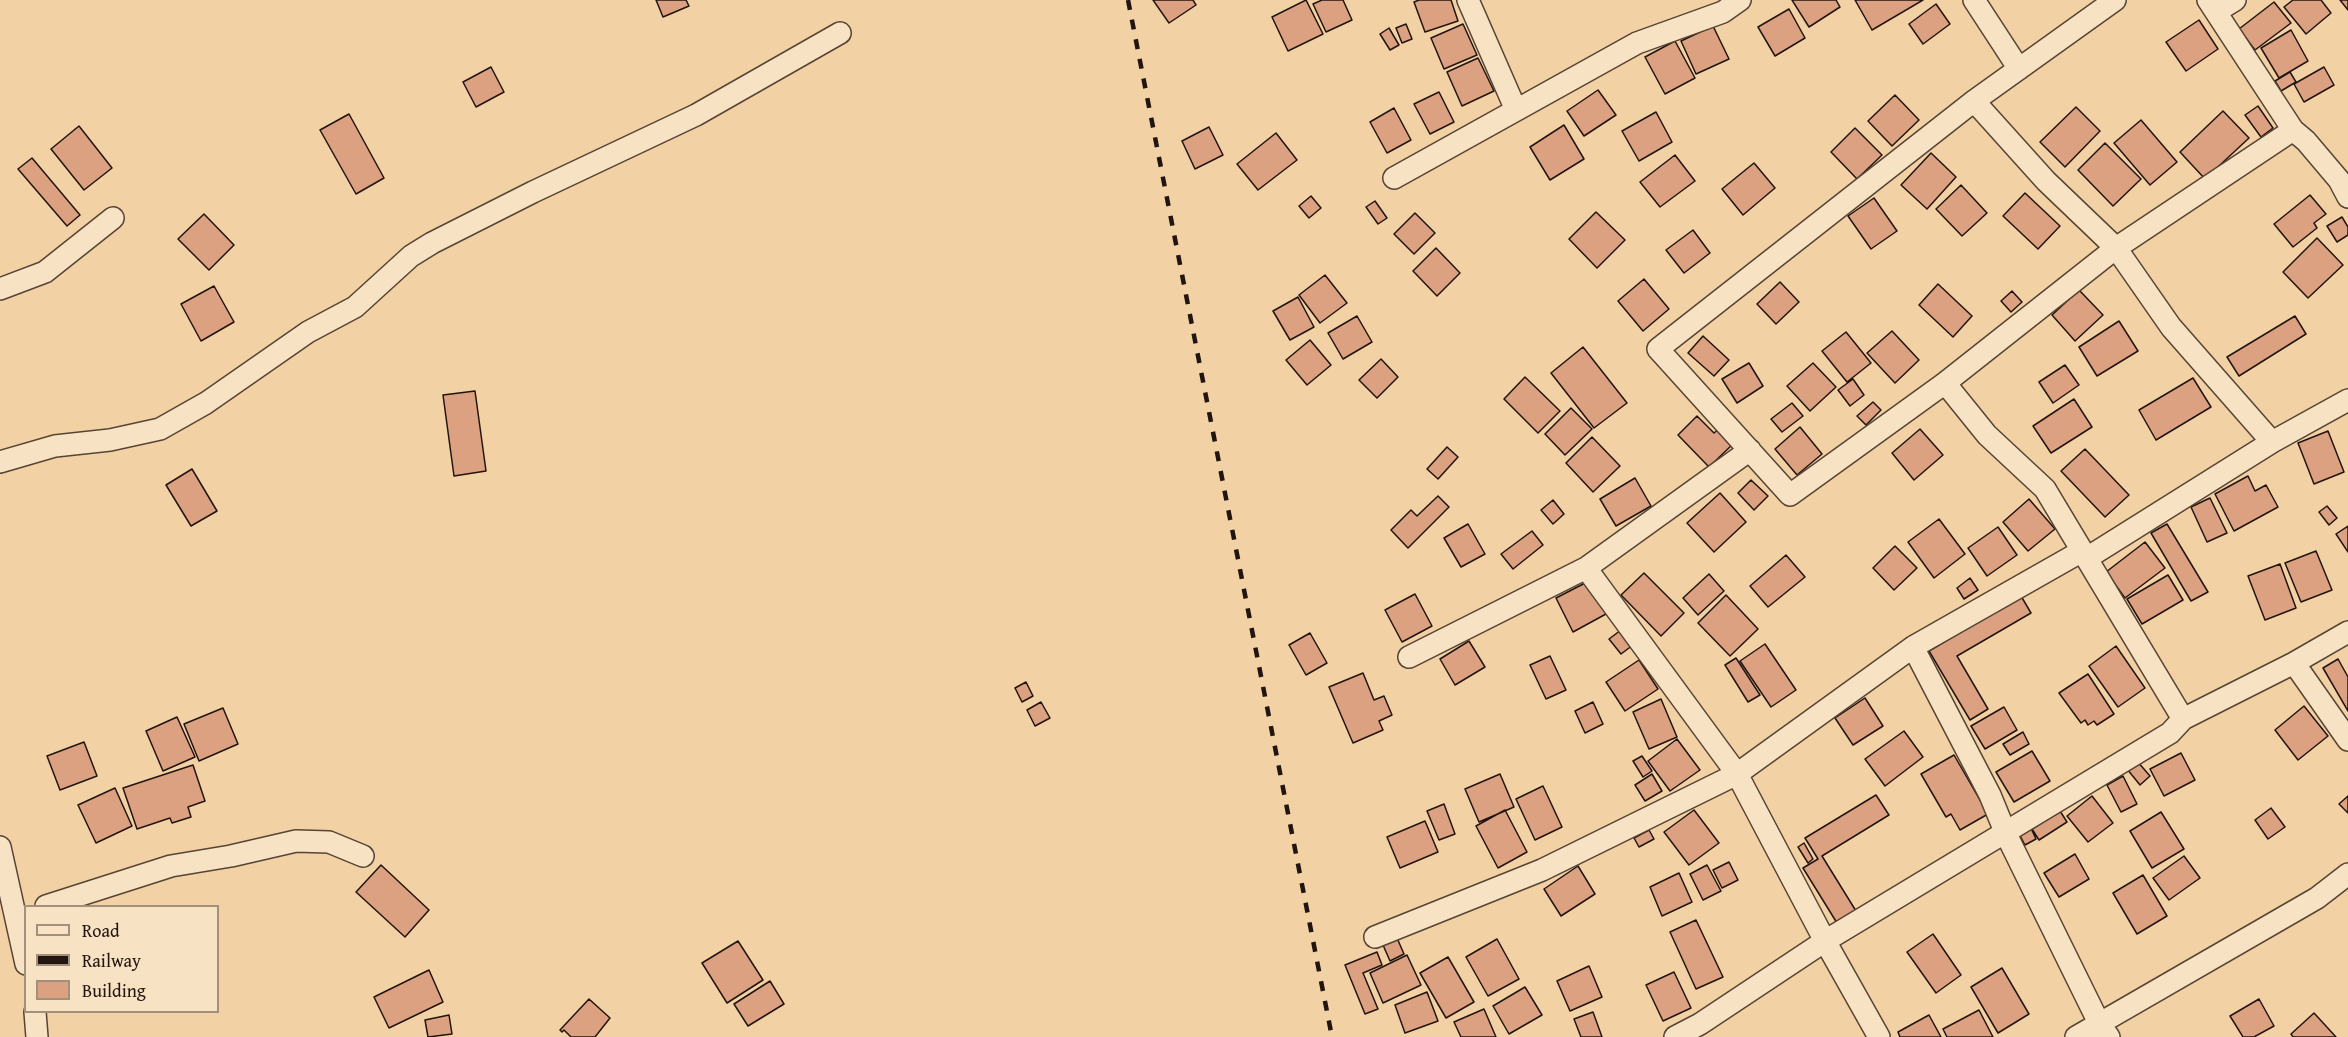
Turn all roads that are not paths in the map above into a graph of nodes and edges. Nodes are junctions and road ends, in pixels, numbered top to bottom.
1 (1468, 0) edge
2 (1740, 0) edge
3 (1974, 0) edge
4 (2115, 0) edge
5 (2235, 0) edge
6 (2212, 6) edge
7 (840, 33) dead end
8 (2019, 69) junction
9 (1974, 101) junction
10 (1516, 110) junction
11 (2293, 130) junction
12 (1394, 178) dead end
13 (2345, 183) edge
14 (113, 218) dead end
15 (2116, 248) junction
16 (0, 289) edge
17 (1945, 383) junction
18 (2348, 400) edge
19 (2272, 442) junction
20 (1750, 450) junction
21 (0, 462) edge
22 (2085, 554) junction
23 (1586, 568) junction
24 (2348, 632) edge
25 (1913, 647) junction
26 (1409, 657) dead end
27 (2295, 663) junction
28 (2183, 719) junction
29 (2348, 740) edge
30 (1737, 774) junction
31 (2006, 834) junction
32 (0, 847) edge
33 (363, 856) dead end
34 (2348, 874) edge
35 (49, 905) edge
36 (20, 915) edge
37 (1375, 937) dead end
38 (1825, 941) junction
39 (24, 948) edge
40 (34, 1013) edge
41 (2104, 1030) edge
42 (37, 1037) edge
43 (1675, 1037) edge
44 (1879, 1037) edge
45 (2076, 1037) edge

1 - 10 street
2 - 10 street
3 - 8 street
4 - 8 street
5 - 6 street
6 - 11 street
7 - 21 street
8 - 9 street
9 - 15 street
9 - 20 street
10 - 12 street
11 - 13 street
11 - 15 street
14 - 16 street
15 - 17 street
15 - 19 street
17 - 20 street
17 - 22 street
18 - 19 street
19 - 22 street
20 - 23 street
22 - 25 street
22 - 28 street
23 - 26 street
23 - 30 street
24 - 27 street
25 - 30 street
25 - 31 street
27 - 28 street
27 - 29 street
28 - 31 street
30 - 37 street
30 - 38 street
31 - 38 street
31 - 41 street
32 - 36 street
33 - 35 street
34 - 41 street
36 - 39 street
38 - 43 street
38 - 44 street
40 - 42 street
41 - 45 street

